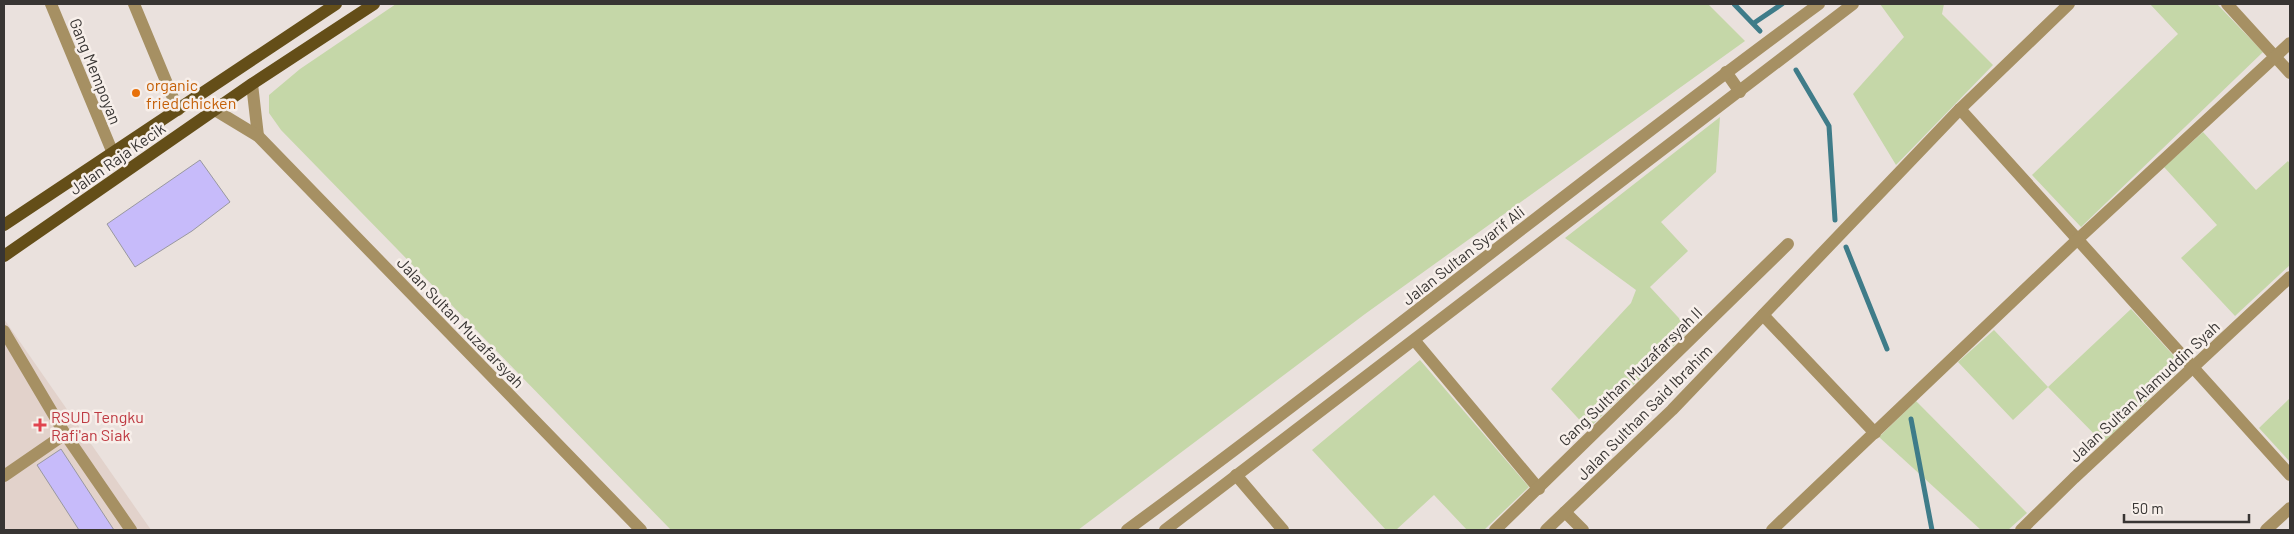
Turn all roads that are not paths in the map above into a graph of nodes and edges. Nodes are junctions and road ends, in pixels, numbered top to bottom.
1 (51, 4) edge
2 (134, 4) edge
3 (336, 4) edge
4 (374, 4) edge
5 (1819, 4) edge
6 (1853, 4) edge
7 (2069, 4) edge
8 (2227, 4) edge
9 (2290, 43) edge
10 (2276, 56) junction
11 (1726, 72) junction
12 (2290, 73) edge
13 (252, 84) junction
14 (1740, 92) junction
15 (1960, 109) junction
16 (178, 110) junction
17 (214, 110) junction
18 (258, 136) junction
19 (112, 151) junction
20 (4, 225) edge
21 (2078, 240) junction
22 (1788, 244) dead end
23 (4, 256) edge
24 (2290, 276) edge
25 (1763, 315) junction
26 (4, 331) edge
27 (1415, 341) junction
28 (2193, 368) junction
29 (1875, 433) junction
30 (65, 434) junction
31 (1236, 475) junction
32 (2290, 475) edge
33 (4, 476) edge
34 (1539, 489) junction
35 (2290, 508) edge
36 (1566, 512) junction
37 (131, 530) edge
38 (641, 530) edge
39 (1127, 530) edge
40 (1165, 530) edge
41 (1284, 530) edge
42 (1495, 530) edge
43 (1546, 530) edge
44 (1583, 530) edge
45 (1772, 530) edge
46 (2021, 530) edge
47 (2266, 530) edge

1 - 19 street, Gang Mempoyan
2 - 16 street
3 - 16 main road, Jalan Raja Kecik
4 - 13 main road, Jalan Raja Kecik
5 - 11 street, Jalan Sultan Syarif Ali
6 - 14 street
7 - 15 street, Jalan Sulthan Said Ibrahim
8 - 10 street
9 - 10 street
10 - 12 street
10 - 21 street
11 - 14 street
11 - 39 street, Jalan Sultan Syarif Ali
13 - 17 main road, Jalan Raja Kecik
13 - 18 street
14 - 27 street
15 - 21 street
15 - 25 street, Jalan Sulthan Said Ibrahim
16 - 19 main road, Jalan Raja Kecik
17 - 18 street, Jalan Sultan Muzafarsyah
17 - 23 main road, Jalan Raja Kecik
18 - 38 street, Jalan Sultan Muzafarsyah
19 - 20 main road, Jalan Raja Kecik
21 - 28 street
21 - 29 street
22 - 34 street, Gang Sulthan Muzafarsyah II
24 - 28 street, Jalan Sultan Alamuddin Syah
25 - 29 street
25 - 36 street, Jalan Sulthan Said Ibrahim
26 - 30 street
27 - 31 street
27 - 34 street
28 - 32 street
28 - 46 street, Jalan Sultan Alamuddin Syah
29 - 45 street
30 - 33 street
30 - 37 street
31 - 40 street
31 - 41 street
34 - 42 street, Gang Sulthan Muzafarsyah II
35 - 47 street
36 - 43 street, Jalan Sulthan Said Ibrahim
36 - 44 street

